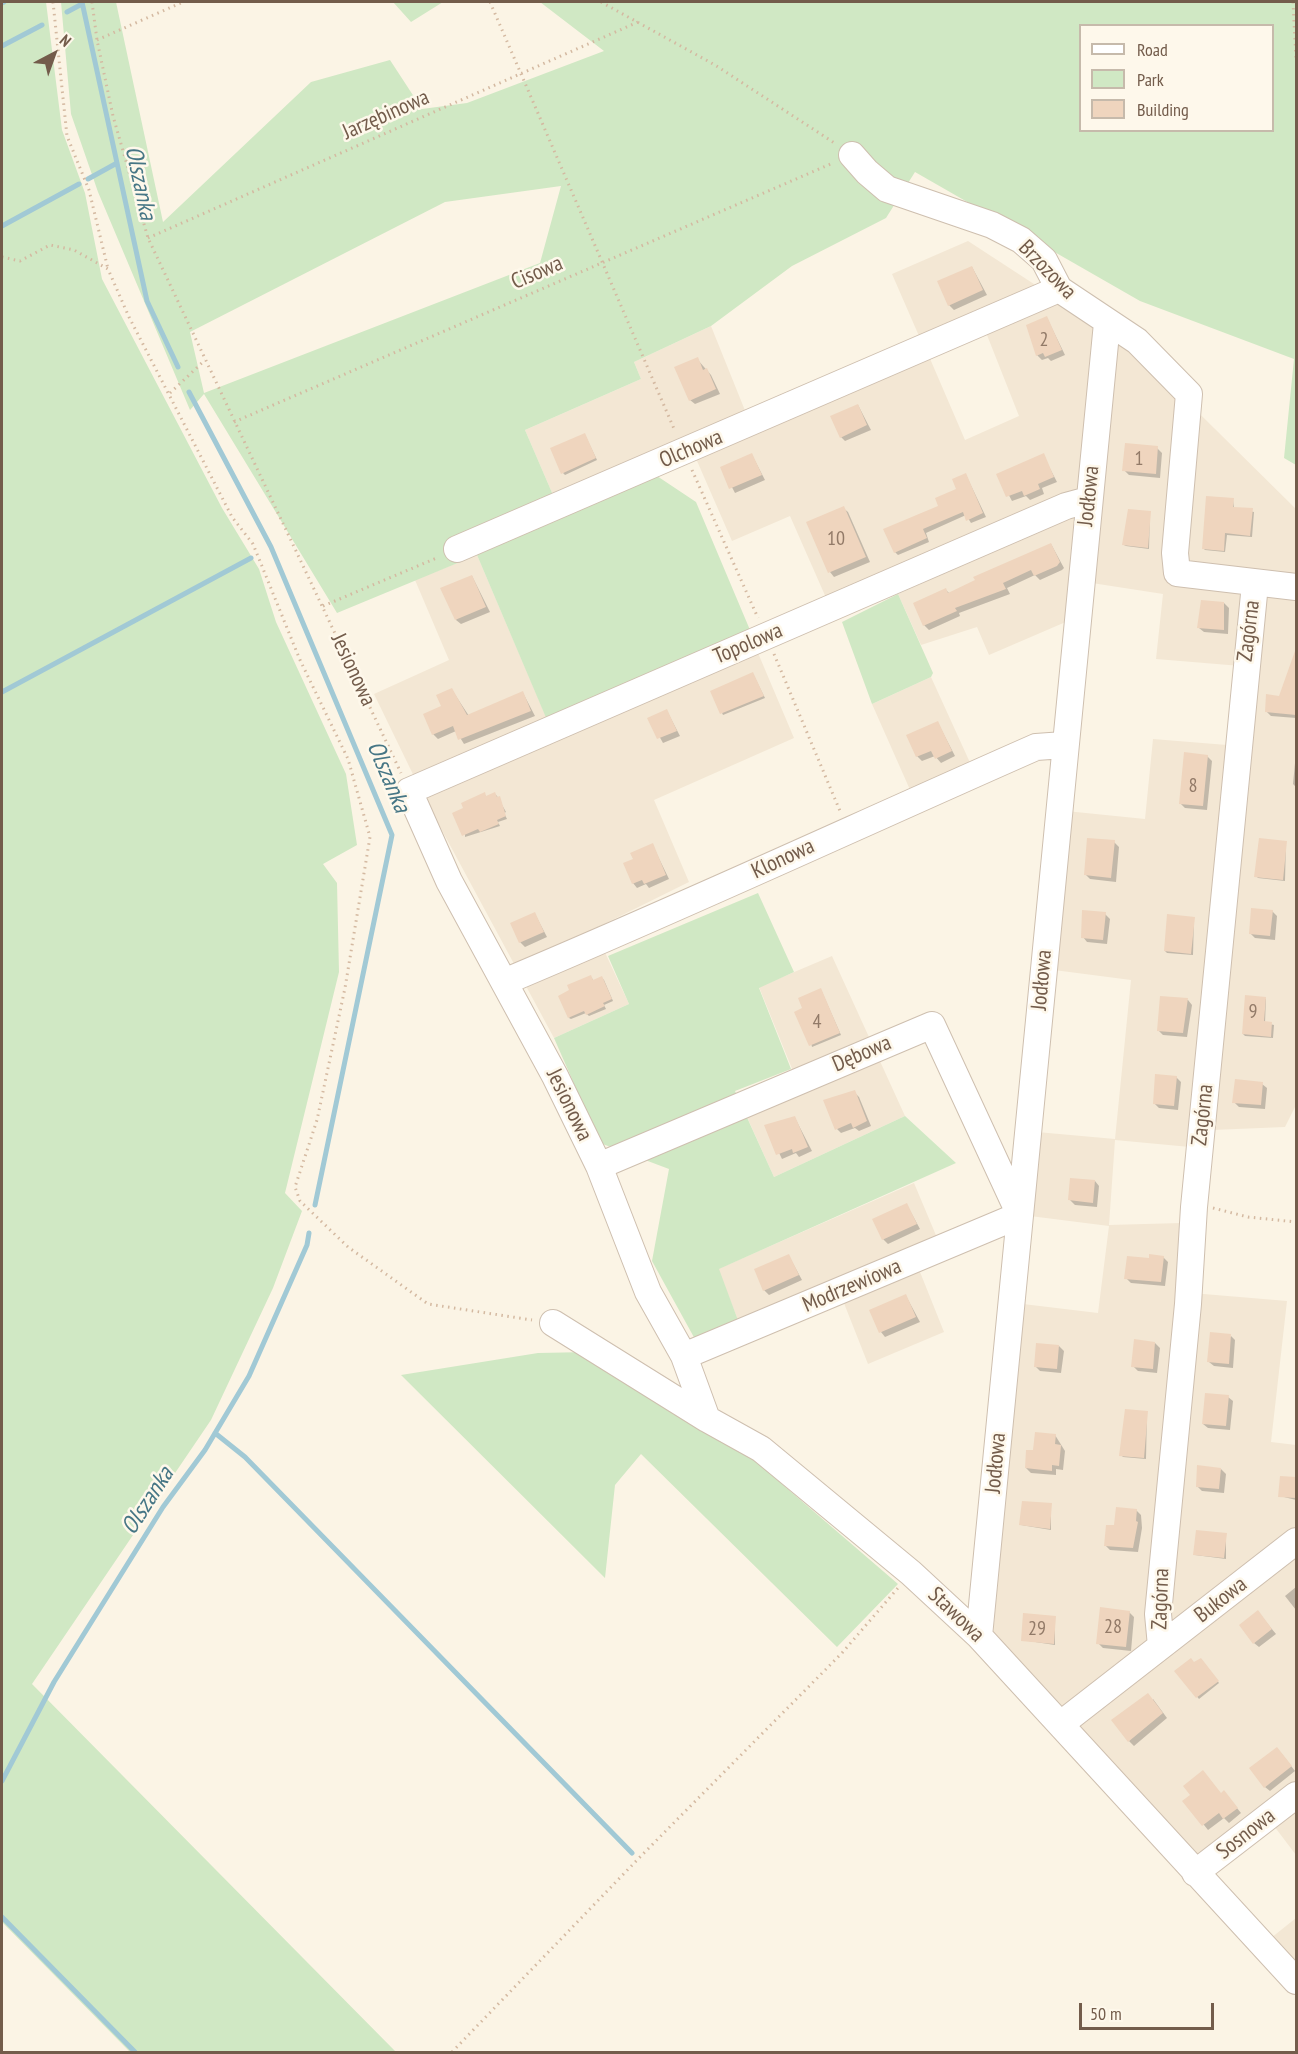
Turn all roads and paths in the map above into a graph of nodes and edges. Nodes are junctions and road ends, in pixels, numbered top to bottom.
1 (53, 2) edge
2 (92, 2) edge
3 (183, 2) edge
4 (490, 2) edge
5 (601, 2) edge
6 (1293, 2) edge
7 (638, 22) junction
8 (97, 40) junction
9 (1296, 59) edge
10 (520, 74) junction
11 (852, 155) junction
12 (148, 238) junction
13 (2, 257) edge
14 (603, 263) junction
15 (108, 268) junction
16 (1059, 289) junction
17 (1107, 323) junction
18 (205, 360) junction
19 (170, 393) junction
20 (234, 422) junction
21 (684, 452) junction
22 (1088, 500) junction
23 (457, 549) joint
24 (1255, 584) junction
25 (1296, 587) edge
26 (323, 606) junction
27 (766, 636) junction
28 (1064, 745) junction
29 (410, 791) junction
30 (848, 829) junction
31 (504, 982) junction
32 (599, 1166) junction
33 (1194, 1207) junction
34 (1020, 1215) junction
35 (1296, 1222) edge
36 (553, 1323) joint
37 (684, 1356) junction
38 (707, 1419) junction
39 (1296, 1541) edge
40 (911, 1573) junction
41 (979, 1636) junction
42 (1161, 1646) junction
43 (1061, 1724) junction
44 (1296, 1795) edge
45 (1196, 1873) junction
46 (1296, 1981) edge
47 (452, 2052) edge

1 - 15 path
2 - 8 path, Jesionowa
3 - 8 path
4 - 10 path
5 - 7 path
6 - 9 path
7 - 10 path, Jarzębinowa
7 - 11 path
8 - 12 path, Jesionowa
10 - 12 path, Jarzębinowa
10 - 14 path
11 - 14 path, Cisowa
11 - 16 street, Brzozowa
12 - 18 path, Jesionowa
13 - 15 path
14 - 20 path, Cisowa
14 - 21 path
15 - 19 path
16 - 17 street, Brzozowa
16 - 21 street, Olchowa
17 - 22 street, Jodłowa
17 - 24 street, Brzozowa
18 - 19 path
18 - 20 path, Jesionowa
19 - 36 path
20 - 26 path, Jesionowa
21 - 23 street, Olchowa
21 - 27 path
22 - 27 street, Topolowa
22 - 28 street, Jodłowa
23 - 26 path
24 - 25 street, Brzozowa
24 - 33 street, Zagórna
26 - 29 path, Jesionowa
27 - 29 street, Topolowa
27 - 30 path
28 - 30 street, Klonowa
28 - 34 street, Jodłowa
29 - 31 street, Jesionowa
30 - 31 street, Klonowa
31 - 32 street, Jesionowa
32 - 34 street, Dębowa
32 - 37 street, Jesionowa
33 - 35 path
33 - 42 street, Zagórna
34 - 37 street, Modrzewiowa
34 - 41 street, Jodłowa
36 - 38 street, Stawowa
37 - 38 street, Jesionowa
38 - 40 street, Stawowa
39 - 42 street, Bukowa
40 - 41 street, Stawowa
40 - 47 path
41 - 43 street, Stawowa
42 - 43 street, Bukowa
43 - 45 street, Stawowa
44 - 45 street, Sosnowa
45 - 46 street, Stawowa

